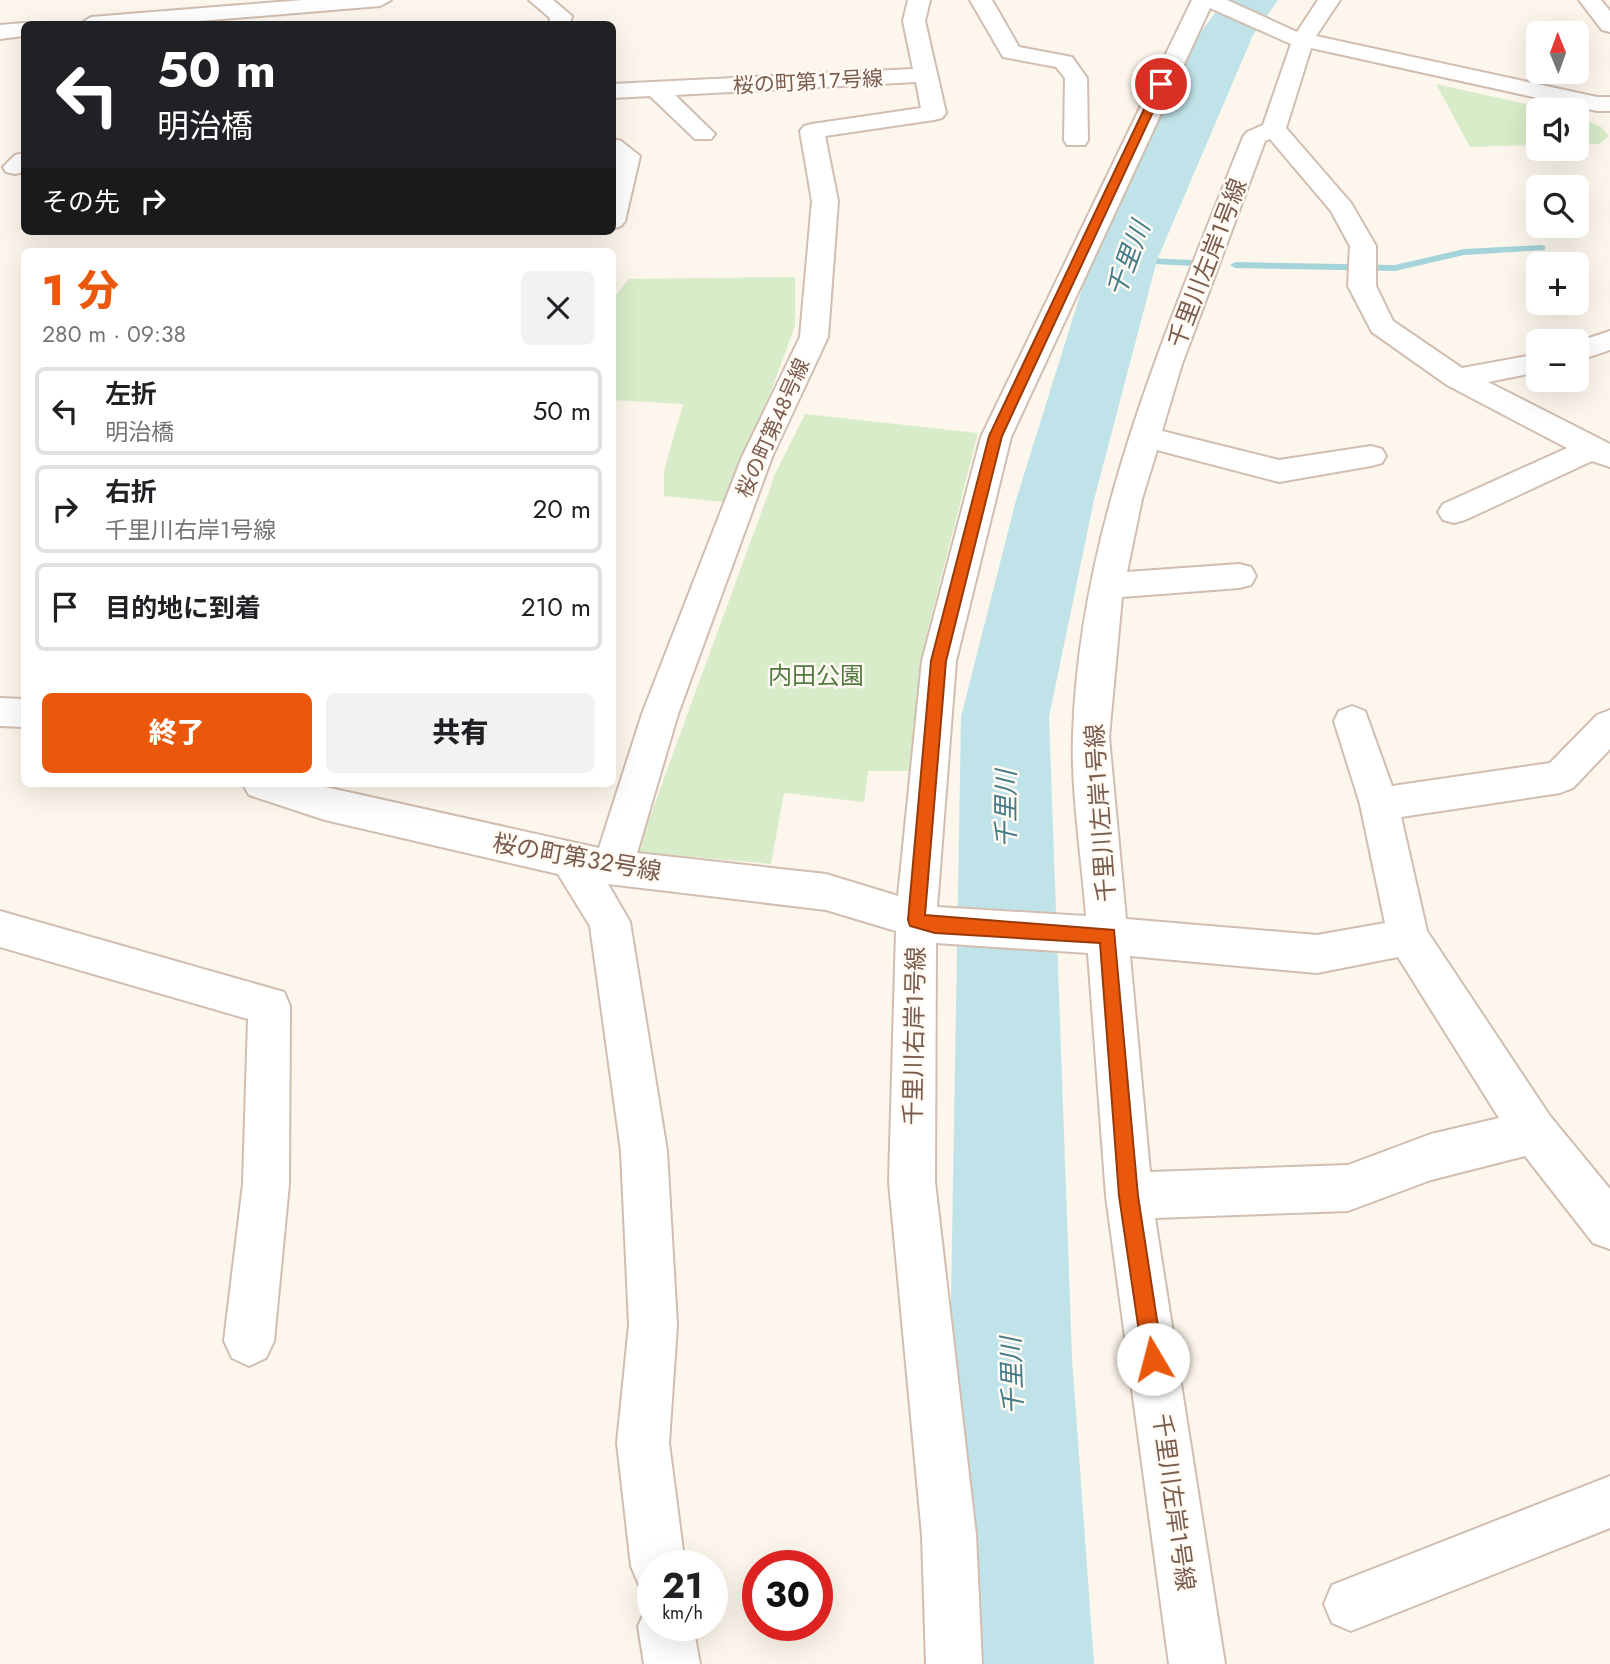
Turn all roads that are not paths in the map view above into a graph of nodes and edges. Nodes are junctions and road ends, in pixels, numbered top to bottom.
1 (380, 0) edge
2 (540, 0) edge
3 (919, 0) edge
4 (981, 0) edge
5 (1203, 0) edge
6 (1210, 0) edge
7 (1329, 0) edge
8 (1590, 0) edge
9 (338, 2) edge
10 (125, 21) edge
11 (560, 21) edge
12 (1610, 25) edge
13 (21, 30) edge
14 (0, 32) edge
15 (1296, 39) junction
16 (926, 75) junction
17 (616, 91) edge
18 (658, 91) junction
19 (1606, 109) edge
20 (1274, 128) junction
21 (703, 134) dead end
22 (1076, 140) dead end
23 (616, 148) edge
24 (616, 209) edge
25 (1610, 340) edge
26 (1589, 348) edge
27 (1526, 365) edge
28 (1457, 378) junction
29 (1146, 437) junction
30 (1602, 452) edge
31 (1371, 456) dead end
32 (1454, 512) dead end
33 (1239, 576) dead end
34 (1107, 586) junction
35 (0, 712) edge
36 (21, 713) edge
37 (1352, 721) dead end
38 (1610, 725) edge
39 (272, 787) edge
40 (1379, 804) junction
41 (592, 864) junction
42 (926, 923) junction
43 (0, 929) edge
44 (1101, 935) junction
45 (1408, 937) junction
46 (1534, 1132) junction
47 (1129, 1196) junction
48 (1610, 1226) edge
49 (248, 1341) dead end
50 (1610, 1502) edge
51 (655, 1550) edge
52 (1351, 1604) dead end
53 (669, 1641) edge
54 (673, 1664) edge
55 (954, 1664) edge
56 (1197, 1664) edge

1 - 9 street
2 - 11 street
3 - 16 street
4 - 22 street
5 - 42 street, 千里川右岸1号線
6 - 15 street
7 - 15 street, 千里川左岸1号線
8 - 12 street
9 - 10 street
13 - 14 street
15 - 19 street
15 - 20 street, 千里川左岸1号線
16 - 18 street, 桜の町第１７号線
16 - 41 street, 桜の町第48号線
17 - 18 street, 桜の町第１７号線
18 - 21 street
20 - 28 street
20 - 29 street, 千里川左岸1号線
23 - 24 street
25 - 26 street
27 - 28 street
28 - 30 street
29 - 31 street
29 - 34 street, 千里川左岸1号線
30 - 32 street
33 - 34 street
34 - 44 street, 千里川左岸1号線
35 - 36 street
37 - 40 street
38 - 40 street
39 - 41 street, 桜の町第32号線
40 - 45 street
41 - 42 street, 桜の町第32号線
41 - 51 street
42 - 44 street, 桜の町第32号線
42 - 55 street, 千里川右岸1号線
43 - 49 street
44 - 45 street, 桜の町第32号線
44 - 47 street, 千里川左岸1号線
45 - 46 street
46 - 47 street
46 - 48 street
47 - 56 street, 千里川左岸1号線
50 - 52 street
53 - 54 street

